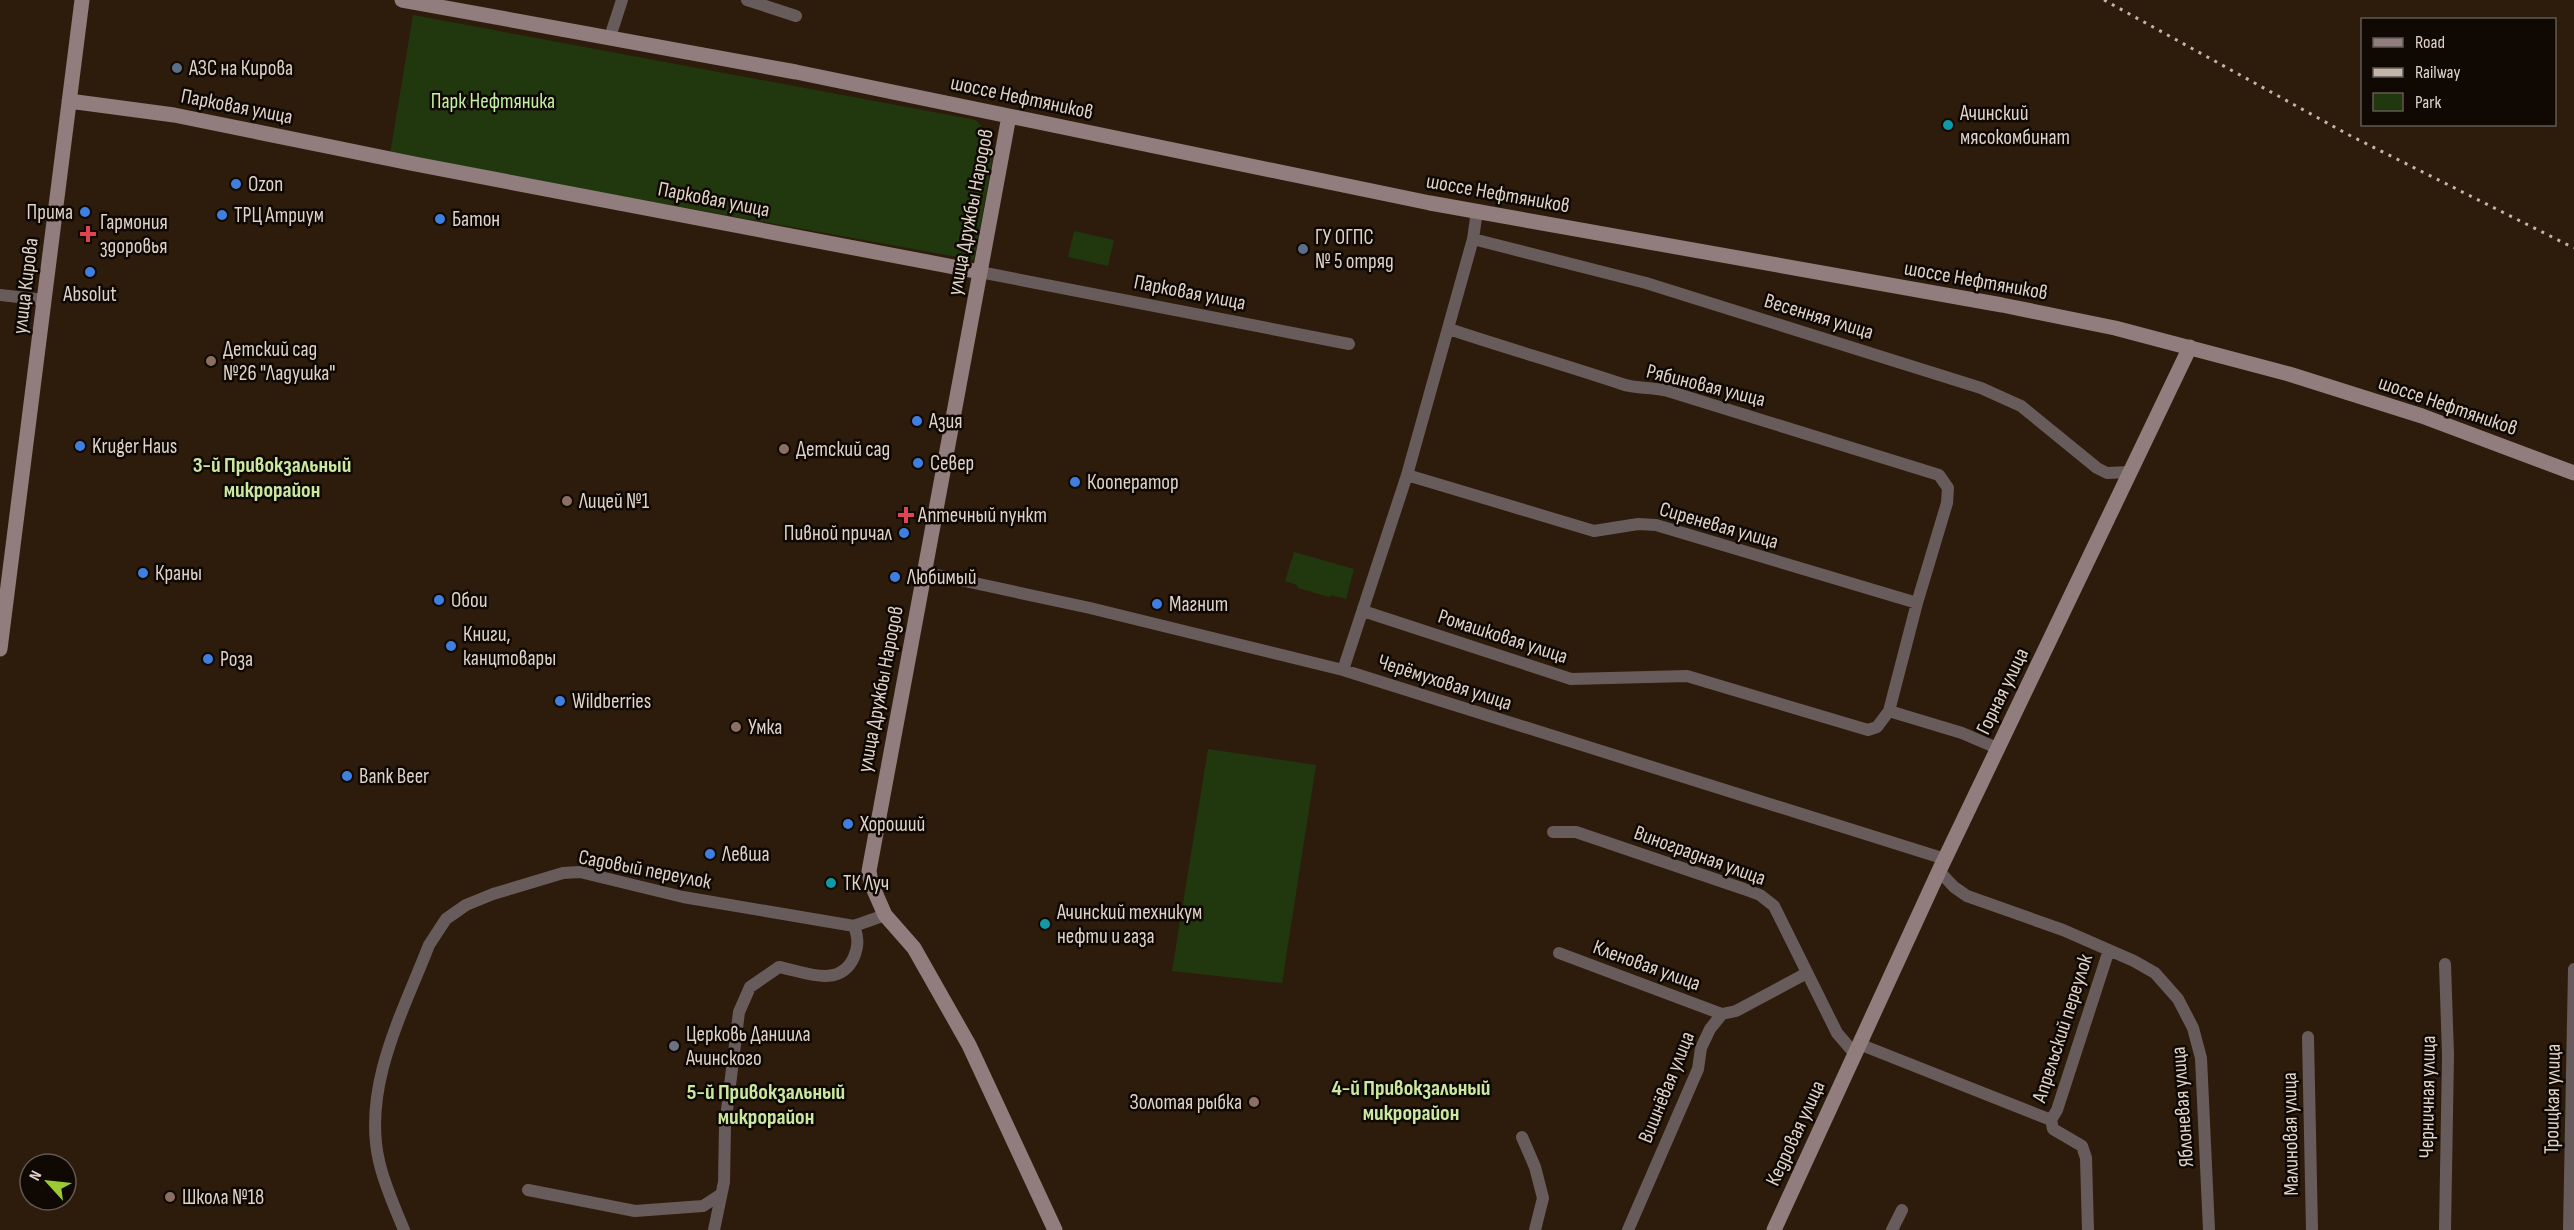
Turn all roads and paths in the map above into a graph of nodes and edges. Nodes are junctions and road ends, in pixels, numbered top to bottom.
1 (82, 0) edge
2 (402, 0) edge
3 (622, 0) edge
4 (747, 0) edge
5 (796, 16) dead end
6 (610, 37) junction
7 (69, 101) junction
8 (1009, 116) junction
9 (1477, 211) junction
10 (1473, 239) junction
11 (980, 272) junction
12 (0, 295) edge
13 (45, 300) junction
14 (1449, 329) junction
15 (1349, 344) dead end
16 (2190, 347) junction
17 (2130, 472) junction
18 (2574, 473) edge
19 (1407, 475) junction
20 (923, 572) junction
21 (1917, 603) junction
22 (1363, 611) junction
23 (0, 649) edge
24 (1343, 670) junction
25 (1889, 711) junction
26 (1997, 748) junction
27 (1553, 832) dead end
28 (1942, 865) junction
29 (885, 915) junction
30 (854, 926) junction
31 (2109, 950) junction
32 (1559, 953) dead end
33 (2445, 964) dead end
34 (2574, 969) edge
35 (1806, 973) junction
36 (1722, 1014) junction
37 (2308, 1037) dead end
38 (1857, 1049) junction
39 (2051, 1120) junction
40 (1522, 1137) dead end
41 (528, 1190) dead end
42 (720, 1196) junction
43 (1902, 1210) dead end
44 (404, 1230) edge
45 (714, 1230) edge
46 (1055, 1230) edge
47 (1535, 1230) edge
48 (1628, 1230) edge
49 (1774, 1230) edge
50 (1892, 1230) edge
51 (2088, 1230) edge
52 (2210, 1230) edge
53 (2312, 1230) edge
54 (2445, 1230) edge
55 (2569, 1230) edge

1 - 7 street, улица Кирова
2 - 6 street, шоссе Нефтяников
3 - 6 street
4 - 5 street
6 - 8 street, шоссе Нефтяников
7 - 11 street, Парковая улица
7 - 13 street, улица Кирова
8 - 9 street, шоссе Нефтяников
8 - 11 street, улица Дружбы Народов
9 - 10 street
9 - 16 street, шоссе Нефтяников
10 - 14 street
10 - 17 street, Весенняя улица
11 - 15 street, Парковая улица
11 - 20 street, улица Дружбы Народов
12 - 13 street
13 - 23 street, улица Кирова
14 - 19 street
14 - 21 street, Рябиновая улица
16 - 17 street, Горная улица
16 - 18 street, шоссе Нефтяников
17 - 26 street, Горная улица
19 - 21 street, Сиреневая улица
19 - 22 street
20 - 24 street, Черёмуховая улица
20 - 29 street, улица Дружбы Народов
21 - 25 street
22 - 24 street
22 - 25 street, Ромашковая улица
24 - 28 street, Черёмуховая улица
25 - 26 street
26 - 28 street, Горная улица
27 - 35 street, Виноградная улица
28 - 31 street, Черёмуховая улица
28 - 38 street, Горная улица
29 - 30 street, Садовый переулок
29 - 46 street, улица Дружбы Народов
30 - 42 street
30 - 44 street, Садовый переулок
31 - 39 street, Апрельский переулок
31 - 52 street, Яблоневая улица
32 - 36 street, Кленовая улица
33 - 54 street, Черничная улица
34 - 55 street, Троицкая улица
35 - 36 street
35 - 38 street, Виноградная улица
36 - 48 street, Вишнёвая улица
37 - 53 street, Малиновая улица
38 - 39 street, Виноградная улица
38 - 49 street, Кедровая улица
39 - 51 street, Виноградная улица
40 - 47 street
41 - 42 street
42 - 45 street
43 - 50 street

